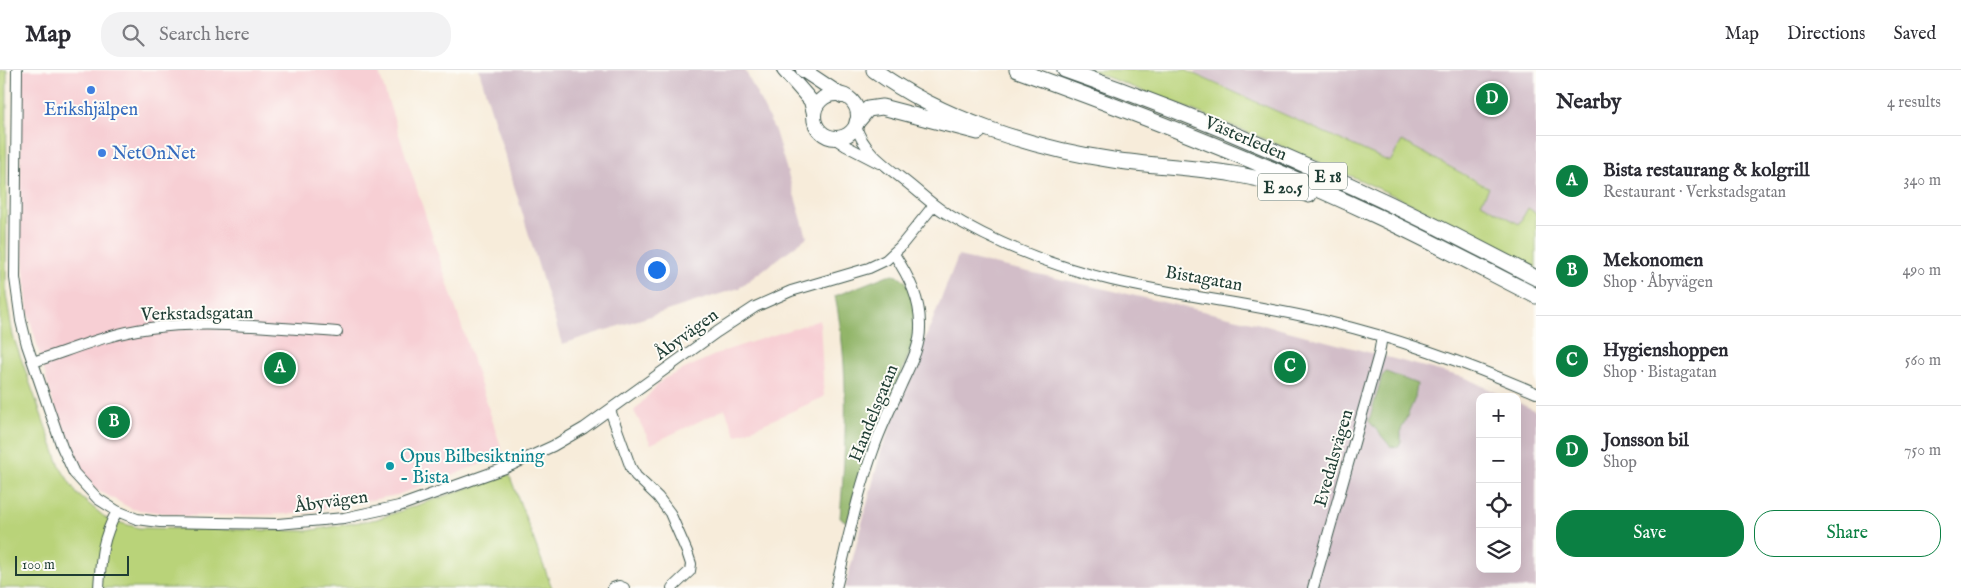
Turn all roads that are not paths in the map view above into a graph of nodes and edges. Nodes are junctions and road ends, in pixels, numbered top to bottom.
1 (17, 70) edge
2 (784, 70) edge
3 (803, 70) edge
4 (874, 70) edge
5 (1016, 70) edge
6 (1065, 70) edge
7 (842, 96) junction
8 (814, 113) junction
9 (856, 124) junction
10 (834, 138) junction
11 (1042, 146) junction
12 (882, 164) junction
13 (934, 205) junction
14 (1377, 216) junction
15 (894, 254) junction
16 (1536, 278) edge
17 (1536, 296) edge
18 (337, 332) dead end
19 (1382, 336) junction
20 (33, 362) junction
21 (1536, 393) edge
22 (610, 410) junction
23 (117, 511) junction
24 (99, 588) edge
25 (613, 588) edge
26 (624, 588) edge
27 (672, 588) edge
28 (836, 588) edge
29 (1313, 588) edge

1 - 20 street, Åbyvägen
2 - 8 main road
3 - 7 main road
4 - 11 highway, E 20.5
5 - 14 highway, Västerleden / E 18
6 - 16 highway, Västerleden / E 18
7 - 8 main road
7 - 9 main road
8 - 10 main road
9 - 10 main road, E 20.5
9 - 11 highway, E 20.5
9 - 12 street, Bistagatan
10 - 12 street, Bistagatan
11 - 14 highway, E 20.5
12 - 13 street, Bistagatan
13 - 15 street, Åbyvägen
13 - 19 street, Bistagatan
14 - 17 highway, Västerleden / E 18
15 - 22 street, Åbyvägen
15 - 28 street, Handelsgatan
18 - 20 street, Verkstadsgatan
19 - 21 street, Bistagatan
19 - 29 street, Evedalsvägen
20 - 23 street, Åbyvägen
22 - 23 street, Åbyvägen
22 - 27 street
23 - 24 street
25 - 26 street

